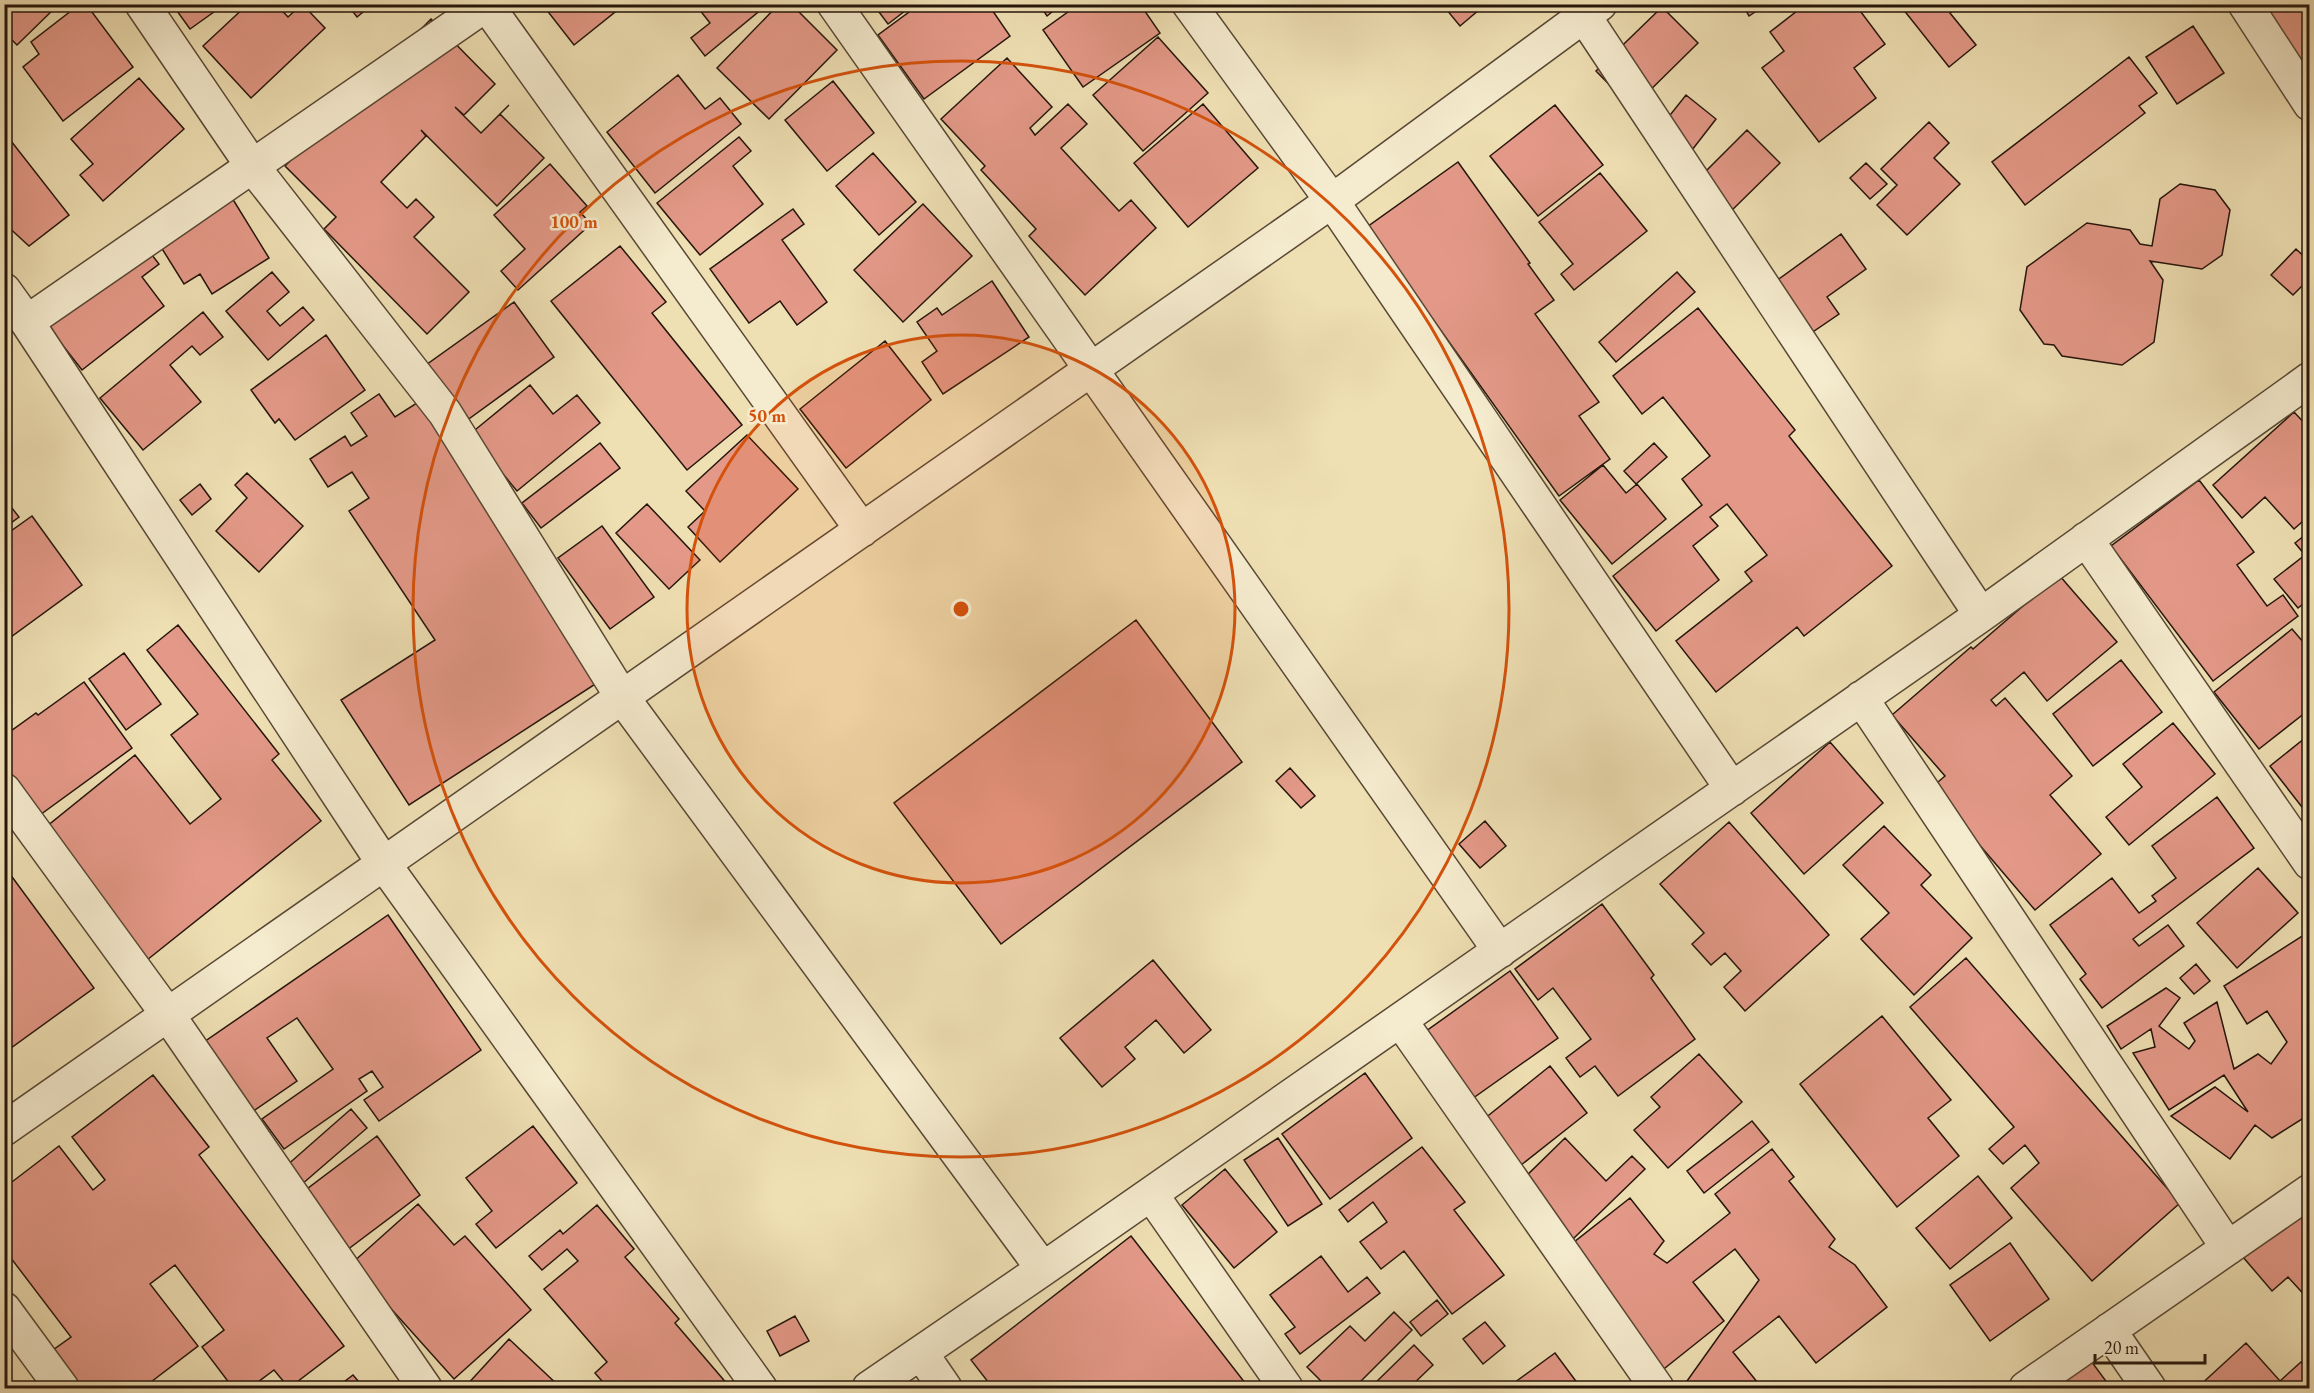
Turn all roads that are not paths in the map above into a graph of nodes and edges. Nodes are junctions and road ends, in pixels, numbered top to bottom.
1 (142, 4) edge
2 (834, 4) edge
3 (1189, 4) edge
4 (2245, 4) edge
5 (486, 5) edge
6 (1587, 8) edge
7 (2310, 104) edge
8 (253, 167) junction
9 (1332, 201) junction
10 (4, 290) edge
11 (27, 322) junction
12 (1092, 369) junction
13 (2308, 383) edge
14 (861, 530) junction
15 (2086, 539) junction
16 (1981, 615) junction
17 (622, 697) junction
18 (1861, 698) junction
19 (1732, 789) junction
20 (4, 790) edge
21 (2310, 863) edge
22 (384, 864) junction
23 (1500, 951) junction
24 (168, 1015) junction
25 (1400, 1020) junction
26 (4, 1129) edge
27 (2310, 1191) edge
28 (1151, 1194) junction
29 (2229, 1248) junction
30 (1043, 1269) junction
31 (4, 1309) edge
32 (2109, 1330) junction
33 (921, 1353) junction
34 (62, 1389) edge
35 (425, 1389) edge
36 (760, 1389) edge
37 (869, 1389) edge
38 (945, 1389) edge
39 (1286, 1389) edge
40 (1657, 1389) edge
41 (2026, 1389) edge
42 (2149, 1389) edge

1 - 8 street
2 - 12 street
3 - 9 street
4 - 7 street
5 - 8 street
5 - 14 street
6 - 9 street
6 - 16 street
8 - 11 street
8 - 17 street
9 - 12 street
9 - 19 street
10 - 11 street
11 - 22 street
12 - 14 street
12 - 23 street
13 - 15 street
14 - 17 street
15 - 16 street
15 - 21 street
16 - 18 street
17 - 22 street
17 - 30 street
18 - 19 street
18 - 29 street
19 - 23 street
20 - 24 street
22 - 24 street
22 - 36 street
23 - 25 street
24 - 26 street
24 - 35 street
25 - 28 street
25 - 40 street
27 - 29 street
28 - 30 street
28 - 39 street
29 - 32 street
30 - 33 street
31 - 34 street
32 - 41 street
32 - 42 street
33 - 37 street
33 - 38 street

